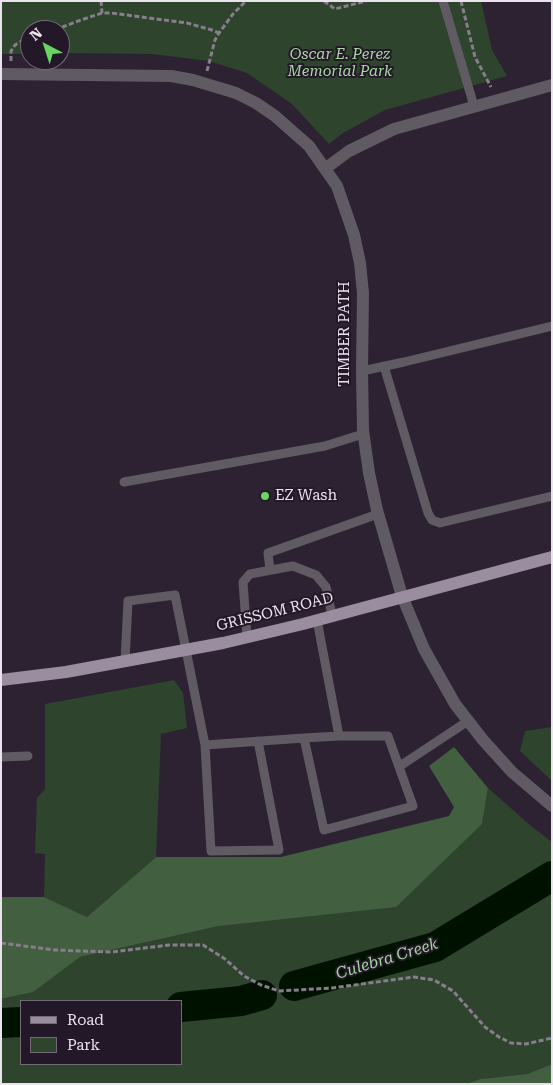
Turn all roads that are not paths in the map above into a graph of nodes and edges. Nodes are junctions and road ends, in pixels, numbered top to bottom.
1 (443, 1) edge
2 (6, 74) edge
3 (552, 85) edge
4 (474, 106) junction
5 (326, 168) junction
6 (552, 326) edge
7 (384, 366) junction
8 (362, 371) junction
9 (363, 434) junction
10 (124, 482) dead end
11 (552, 496) edge
12 (378, 514) junction
13 (552, 557) edge
14 (270, 570) junction
15 (402, 596) junction
16 (332, 615) junction
17 (317, 620) junction
18 (247, 637) junction
19 (186, 650) junction
20 (125, 661) junction
21 (1, 680) edge
22 (468, 721) junction
23 (339, 736) junction
24 (304, 738) junction
25 (258, 741) junction
26 (205, 745) junction
27 (28, 756) dead end
28 (1, 757) edge
29 (400, 766) junction
30 (552, 806) edge

1 - 4 lane
2 - 5 street, TIMBER PATH
3 - 4 street
4 - 5 street
5 - 8 street, TIMBER PATH
6 - 7 lane
7 - 8 lane
7 - 11 lane
8 - 9 street, TIMBER PATH
9 - 10 lane
9 - 12 street, TIMBER PATH
12 - 14 lane
12 - 15 street, TIMBER PATH
13 - 15 main road, GRISSOM ROAD
14 - 16 lane
14 - 18 lane
15 - 16 main road, GRISSOM ROAD
15 - 22 street, TIMBER PATH
16 - 17 main road, GRISSOM ROAD
17 - 18 main road, GRISSOM ROAD
17 - 23 lane
18 - 19 main road, GRISSOM ROAD
19 - 20 main road, GRISSOM ROAD
19 - 20 lane
19 - 26 lane
20 - 21 main road, GRISSOM ROAD
22 - 29 lane
22 - 30 street, TIMBER PATH
23 - 24 lane
23 - 29 lane
24 - 25 lane
24 - 29 lane
25 - 26 lane
25 - 26 lane
27 - 28 lane

